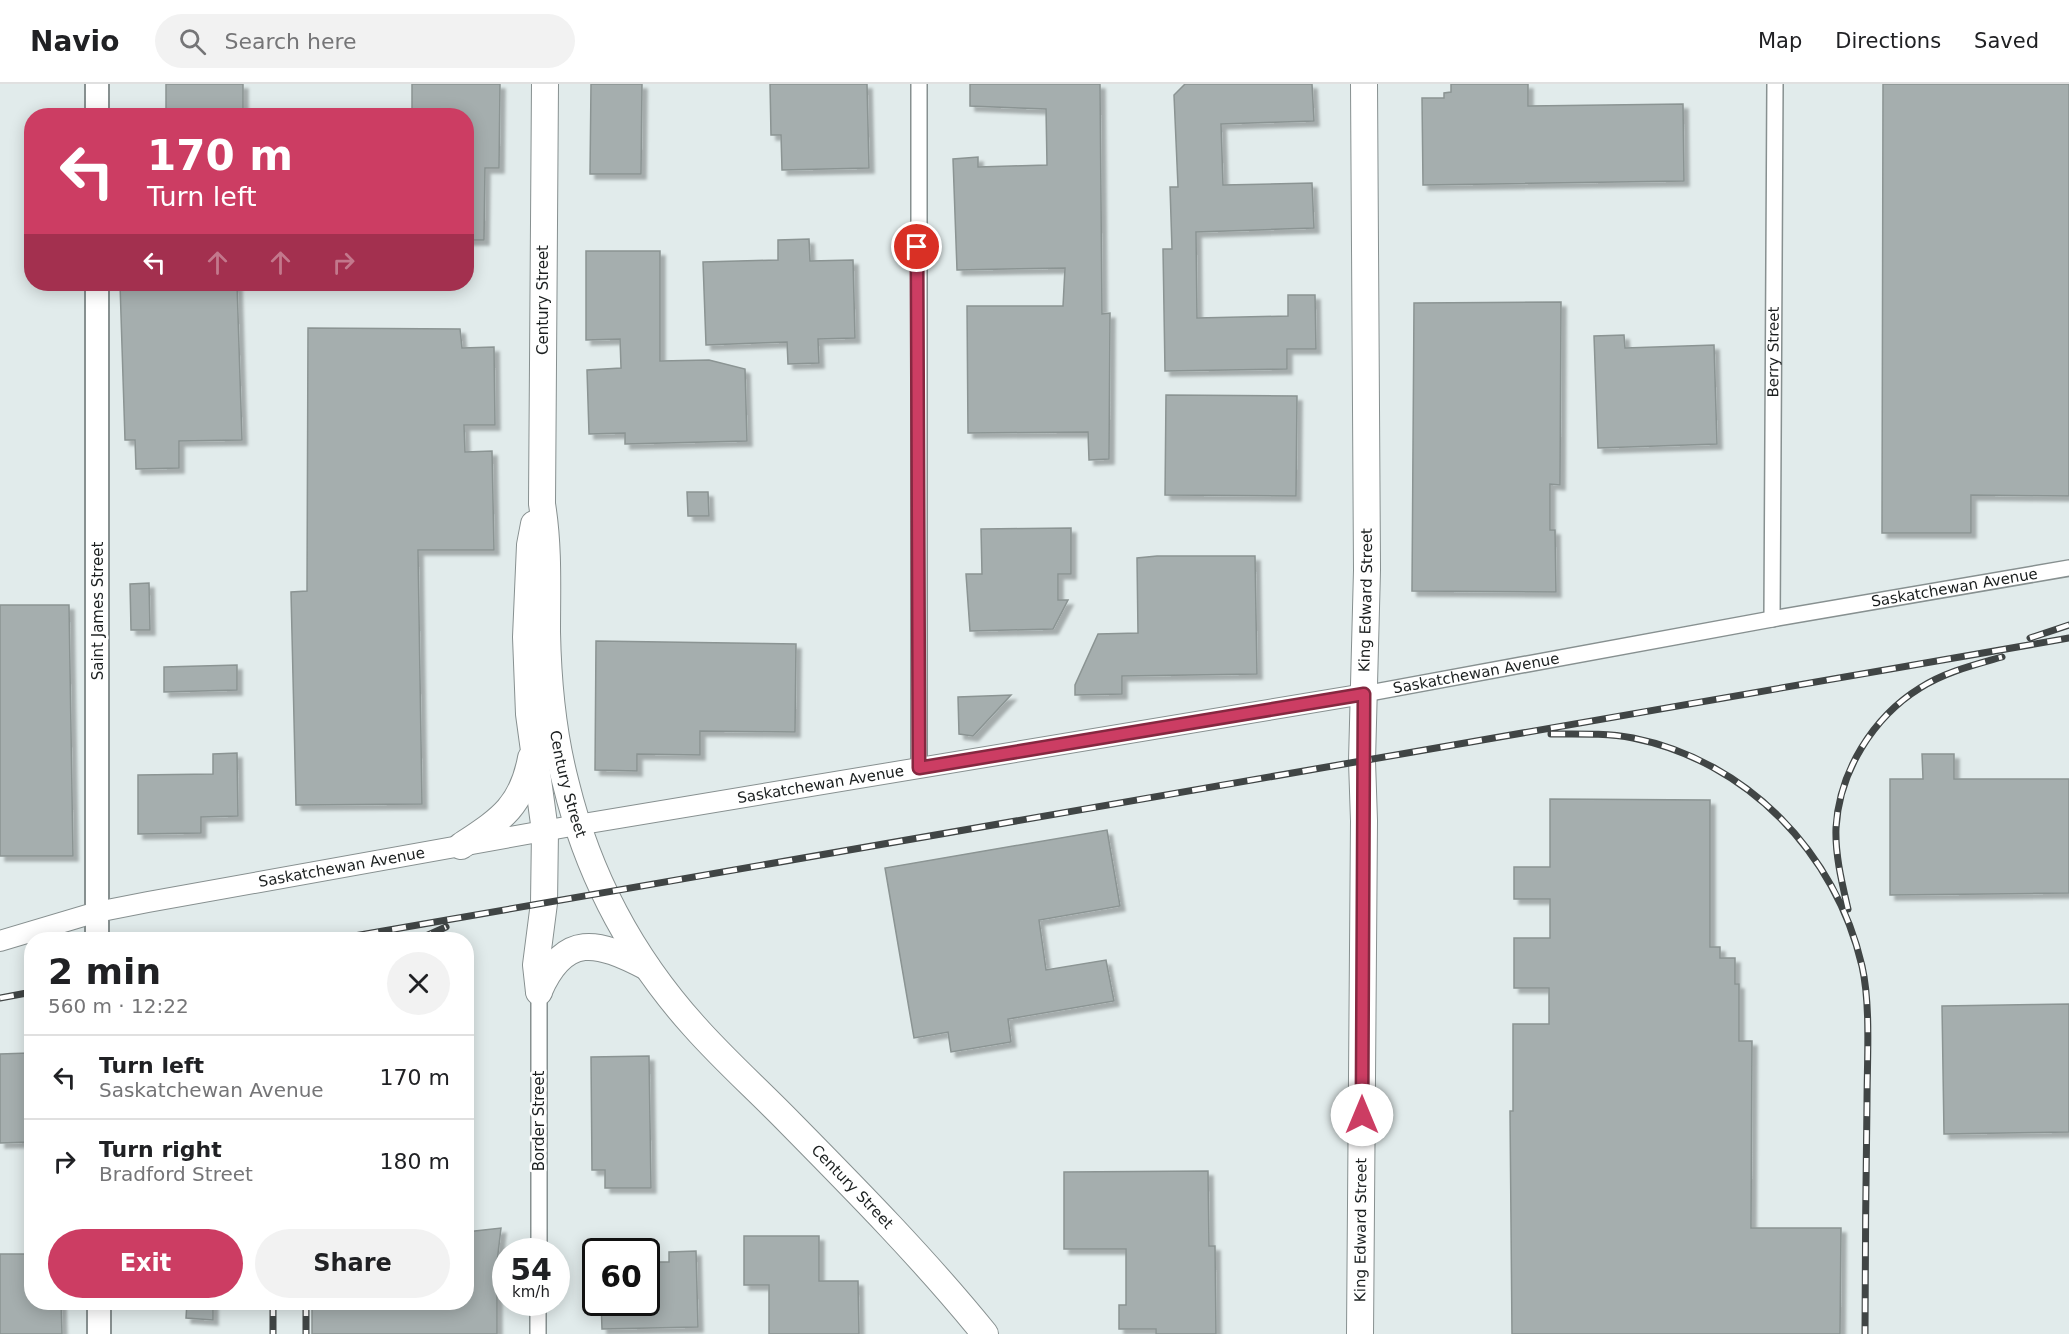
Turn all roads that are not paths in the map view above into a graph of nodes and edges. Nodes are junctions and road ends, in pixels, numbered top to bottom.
1 (97, 84) edge
2 (545, 84) edge
3 (919, 84) edge
4 (1364, 84) edge
5 (1775, 84) edge
6 (97, 108) edge
7 (97, 291) edge
8 (542, 504) junction
9 (2069, 568) edge
10 (1772, 619) junction
11 (1364, 694) junction
12 (534, 746) junction
13 (919, 768) junction
14 (577, 825) junction
15 (545, 831) junction
16 (461, 846) junction
17 (97, 912) junction
18 (30, 932) edge
19 (97, 932) edge
20 (24, 934) edge
21 (0, 941) edge
22 (649, 968) junction
23 (539, 992) junction
24 (538, 1238) edge
25 (99, 1310) edge
26 (538, 1316) edge
27 (99, 1334) edge
28 (538, 1334) edge
29 (986, 1334) edge
30 (1360, 1334) edge

1 - 6 main road
2 - 8 main road, Century Street
3 - 13 street
4 - 11 main road, King Edward Street
5 - 10 street, Berry Street
7 - 17 main road, Saint James Street
8 - 12 main road
8 - 14 main road, Century Street
9 - 10 street, Saskatchewan Avenue
10 - 11 street, Saskatchewan Avenue
11 - 13 street, Saskatchewan Avenue
11 - 30 main road, King Edward Street
12 - 15 main road
12 - 16 main road
13 - 14 street, Saskatchewan Avenue
14 - 15 street, Saskatchewan Avenue
14 - 22 main road, Century Street
15 - 16 street, Saskatchewan Avenue
15 - 23 main road
16 - 17 street, Saskatchewan Avenue
17 - 18 street, Saskatchewan Avenue
17 - 19 main road, Saint James Street
20 - 21 street, Saskatchewan Avenue
22 - 23 main road
22 - 29 main road, Century Street
23 - 24 street, Border Street
25 - 27 main road
26 - 28 street

